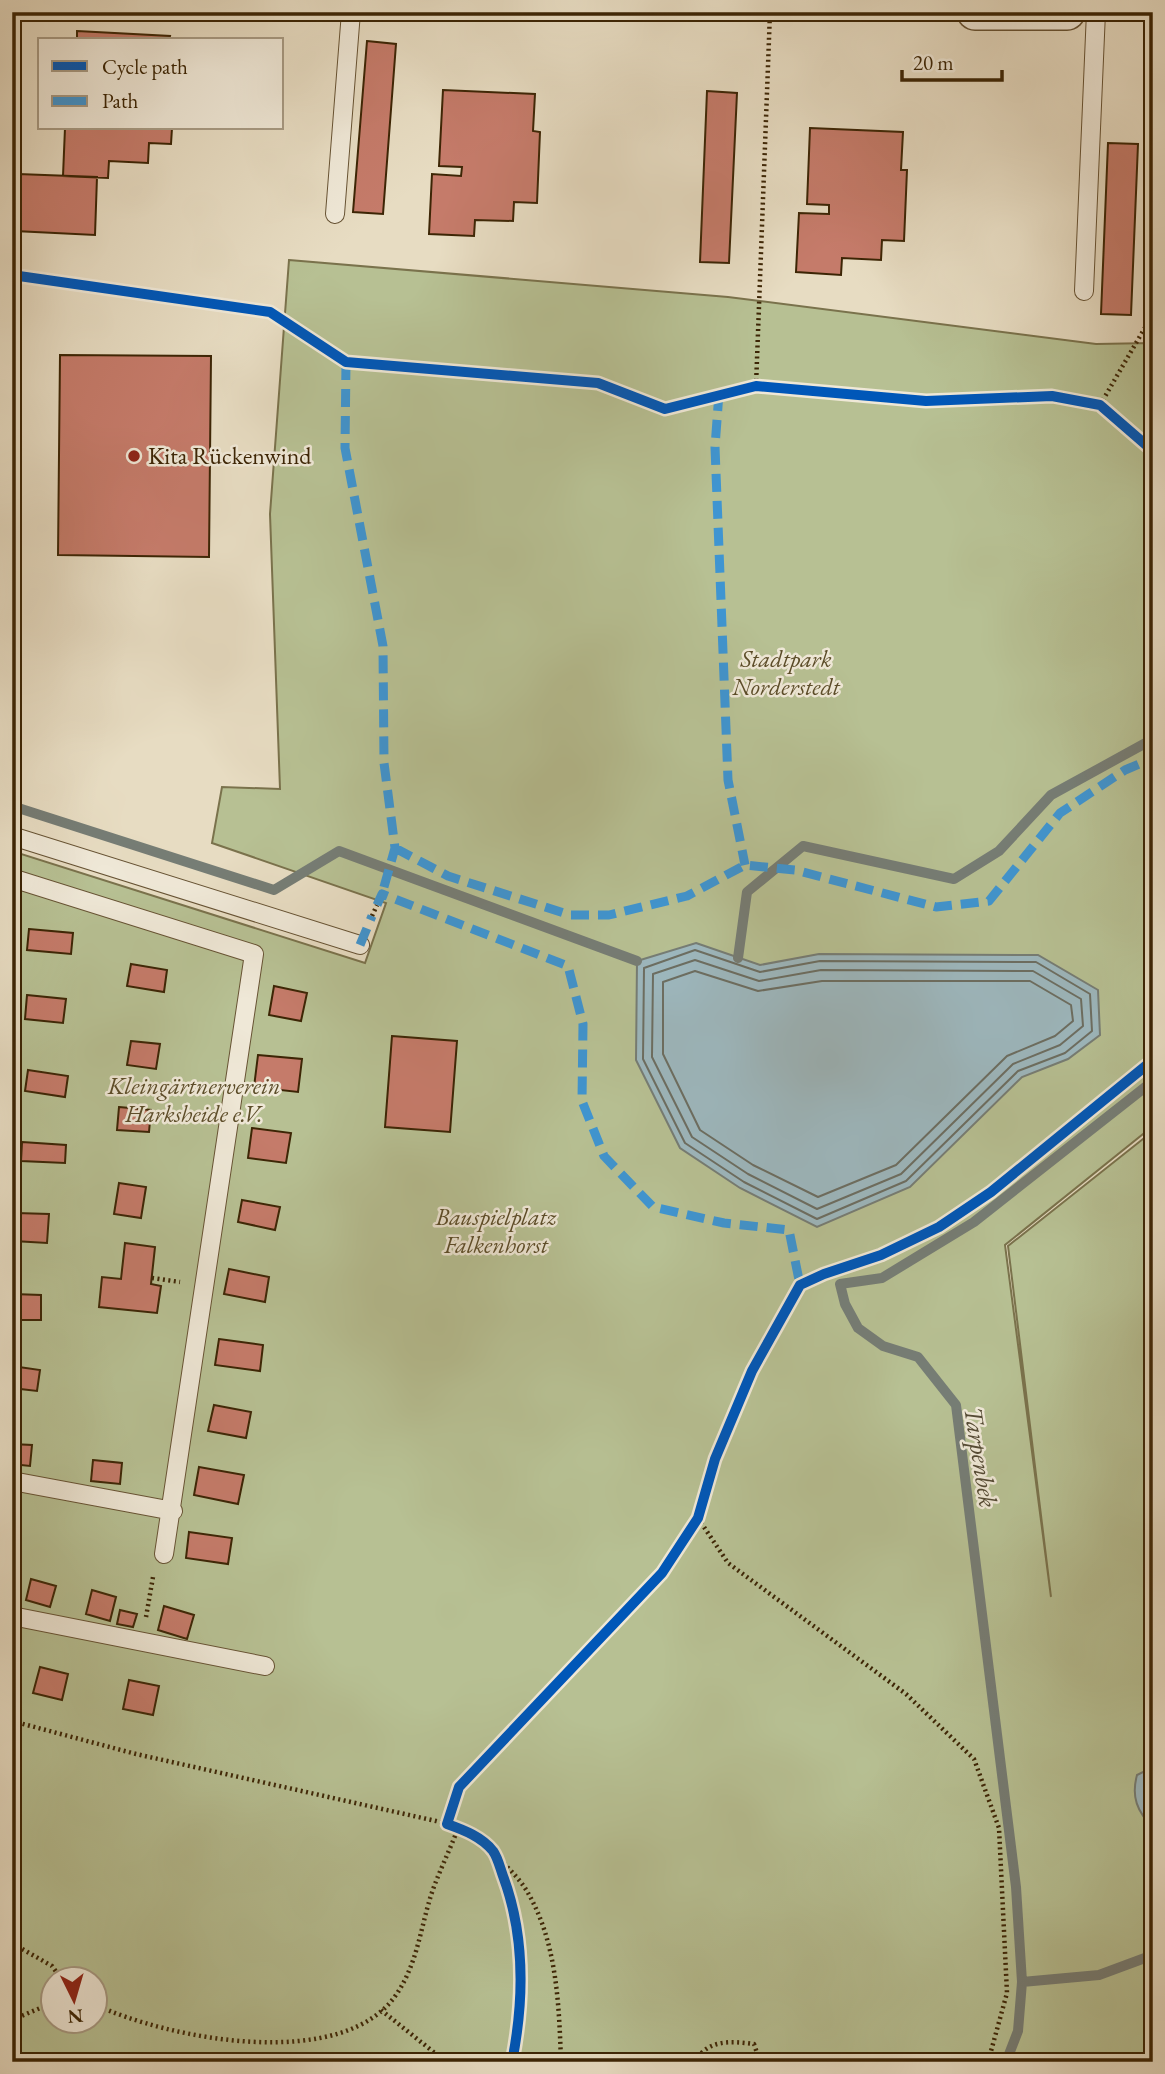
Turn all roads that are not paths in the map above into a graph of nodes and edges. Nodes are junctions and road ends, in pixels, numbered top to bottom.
1 (351, 12) edge
2 (975, 12) edge
3 (1051, 12) edge
4 (1067, 12) edge
5 (1096, 12) edge
6 (335, 214) dead end
7 (1084, 291) dead end
8 (12, 836) edge
9 (13, 875) edge
10 (12, 923) edge
11 (360, 945) dead end
12 (12, 1481) edge
13 (173, 1511) junction
14 (164, 1554) road end
15 (12, 1616) edge
16 (265, 1666) dead end

1 - 6 lane
2 - 3 street
3 - 4 street
5 - 7 lane
8 - 11 lane
9 - 10 lane
9 - 13 lane
12 - 13 lane
13 - 14 lane
15 - 16 lane

